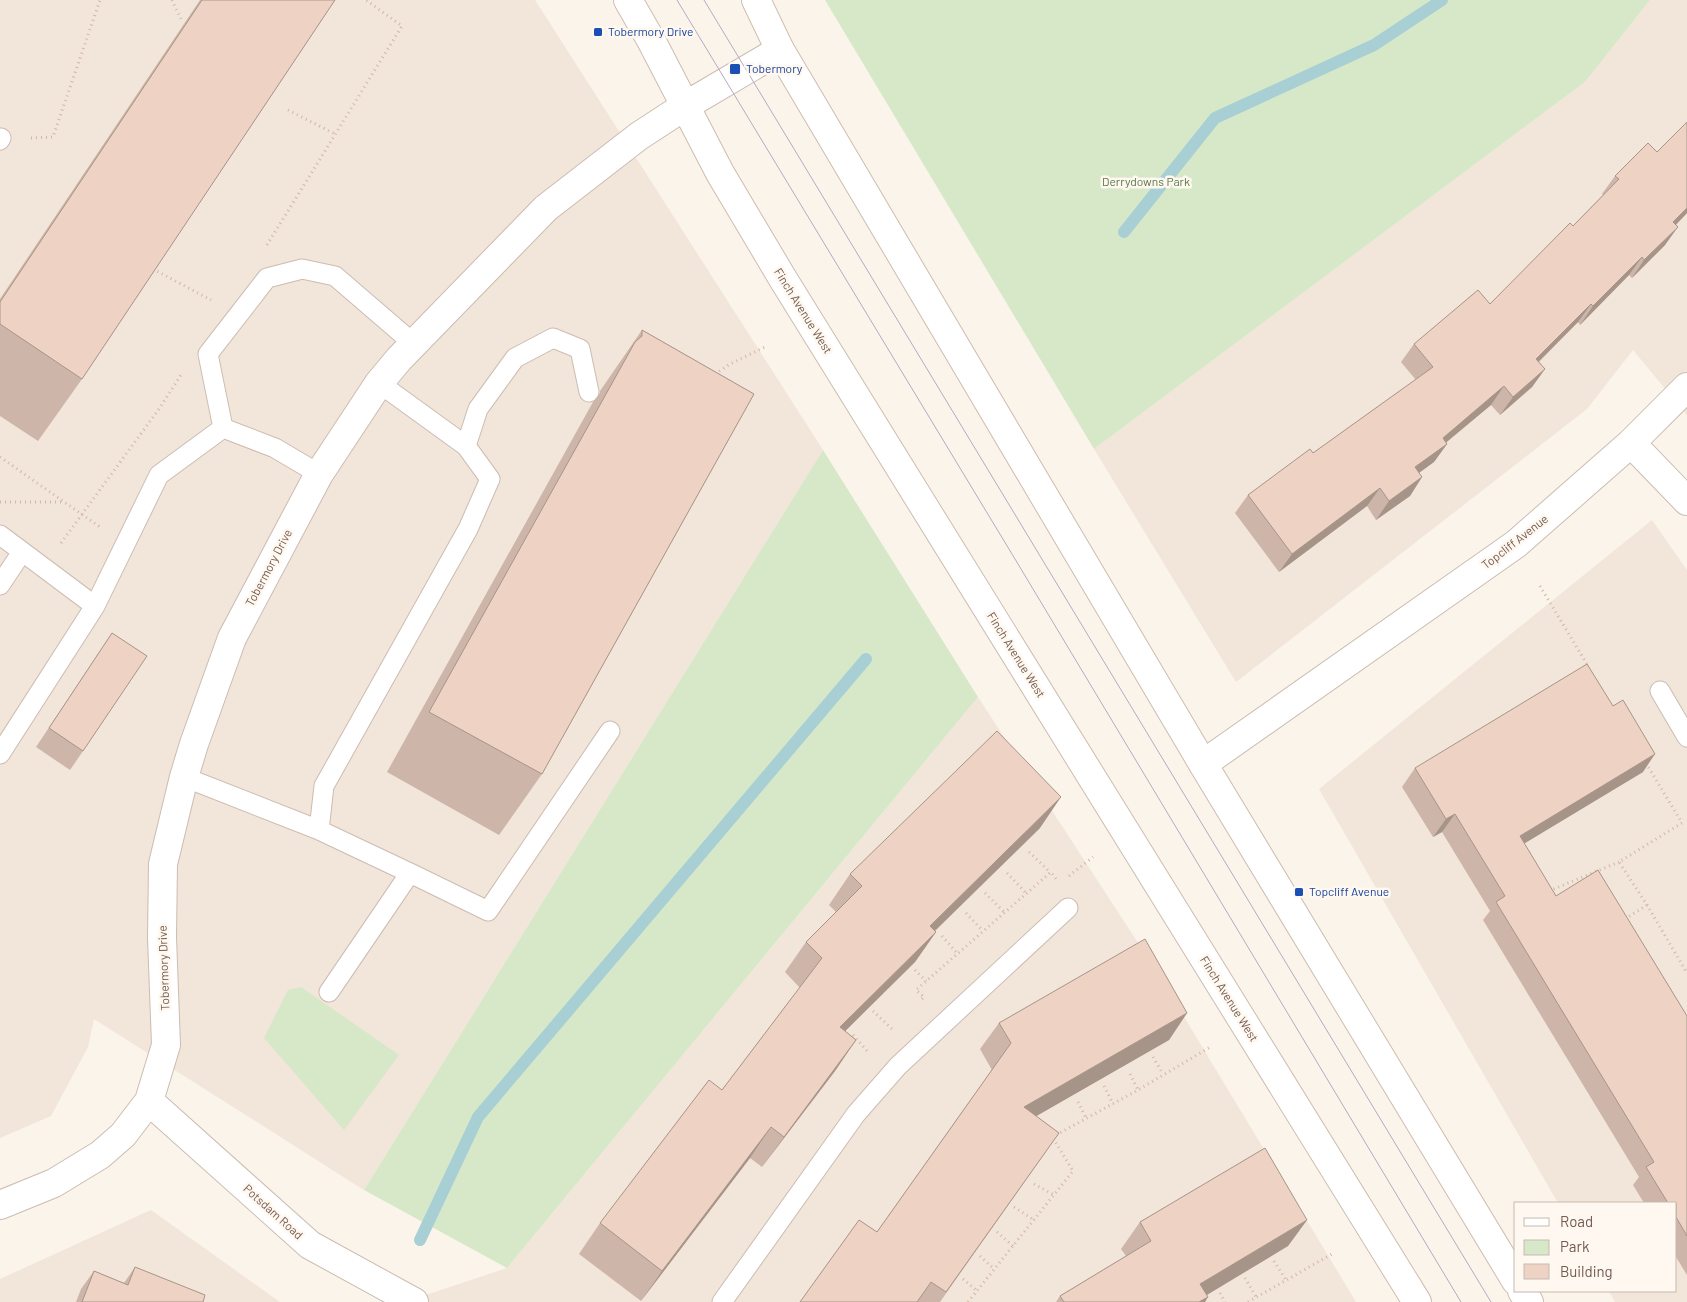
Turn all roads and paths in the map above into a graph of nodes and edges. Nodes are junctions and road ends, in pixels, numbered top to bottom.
1 (100, 0) edge
2 (172, 0) edge
3 (628, 0) edge
4 (756, 0) edge
5 (181, 19) dead end
6 (780, 50) junction
7 (685, 106) junction
8 (288, 110) edge
9 (335, 134) dead end
10 (1, 139) edge
11 (153, 269) edge
12 (238, 315) junction
13 (414, 344) junction
14 (767, 346) dead end
15 (714, 375) edge
16 (379, 383) junction
17 (1687, 387) edge
18 (589, 392) dead end
19 (223, 428) junction
20 (1632, 443) junction
21 (466, 446) junction
22 (0, 457) edge
23 (319, 474) junction
24 (1687, 501) edge
25 (0, 502) edge
26 (64, 502) junction
27 (0, 535) edge
28 (126, 543) junction
29 (22, 552) junction
30 (0, 585) edge
31 (1540, 586) dead end
32 (95, 606) junction
33 (1591, 670) edge
34 (1660, 691) dead end
35 (610, 732) dead end
36 (1687, 737) edge
37 (0, 754) edge
38 (1642, 756) edge
39 (1203, 764) junction
40 (184, 777) junction
41 (319, 830) junction
42 (1029, 852) edge
43 (1619, 862) junction
44 (1050, 872) dead end
45 (410, 873) junction
46 (1007, 873) edge
47 (985, 893) edge
48 (1026, 893) dead end
49 (1541, 894) edge
50 (1647, 905) junction
51 (1068, 908) dead end
52 (1004, 912) dead end
53 (966, 913) edge
54 (1622, 920) edge
55 (983, 931) dead end
56 (942, 936) edge
57 (957, 953) dead end
58 (914, 970) edge
59 (1687, 973) edge
60 (926, 981) dead end
61 (329, 992) dead end
62 (874, 1011) edge
63 (893, 1030) dead end
64 (853, 1035) edge
65 (1212, 1046) dead end
66 (871, 1054) dead end
67 (1153, 1057) edge
68 (1130, 1074) edge
69 (1163, 1074) junction
70 (1104, 1086) edge
71 (1138, 1090) junction
72 (148, 1101) junction
73 (1078, 1102) edge
74 (1113, 1104) junction
75 (1086, 1118) junction
76 (1034, 1184) edge
77 (1054, 1195) junction
78 (0, 1205) edge
79 (1014, 1208) edge
80 (1034, 1220) junction
81 (997, 1232) edge
82 (1013, 1246) junction
83 (1332, 1254) dead end
84 (980, 1256) edge
85 (1274, 1260) edge
86 (994, 1269) junction
87 (1245, 1278) edge
88 (1514, 1278) edge
89 (963, 1279) edge
90 (1286, 1280) junction
91 (977, 1290) junction
92 (1220, 1293) edge
93 (1256, 1297) junction
94 (414, 1302) edge
95 (722, 1302) edge
96 (968, 1302) edge
97 (1225, 1302) edge
98 (1248, 1302) edge
99 (1417, 1302) edge

1 - 10 path
2 - 5 path
3 - 7 main road, Finch Avenue West
4 - 6 main road
6 - 7 main road, Tobermory Drive
6 - 39 main road
7 - 13 main road, Tobermory Drive
7 - 99 main road, Finch Avenue West
8 - 9 path
11 - 12 path
12 - 13 lane
12 - 19 lane
13 - 16 main road, Tobermory Drive
14 - 15 path
16 - 21 lane
16 - 23 main road, Tobermory Drive
17 - 20 main road, Topcliff Avenue
18 - 21 lane
19 - 23 lane
19 - 28 lane
20 - 24 main road
20 - 39 main road, Topcliff Avenue
21 - 41 lane
22 - 26 path
23 - 40 main road, Tobermory Drive
25 - 26 path
26 - 28 path
27 - 29 lane
28 - 32 lane
29 - 30 lane
29 - 32 lane
31 - 33 path
32 - 37 lane
34 - 36 lane
35 - 45 lane
38 - 43 path
39 - 88 main road
40 - 41 lane
40 - 72 main road, Tobermory Drive
41 - 45 lane
42 - 44 path
43 - 49 path
43 - 50 path
45 - 61 lane
46 - 48 path
47 - 52 path
50 - 54 path
50 - 59 path
51 - 95 lane
53 - 55 path
56 - 57 path
58 - 60 path
62 - 63 path
64 - 66 path
65 - 69 path
67 - 69 path
68 - 71 path
69 - 71 path
70 - 74 path
71 - 74 path
72 - 78 main road, Tobermory Drive
72 - 94 main road, Potsdam Road
73 - 75 path
74 - 75 path
75 - 77 path
76 - 77 path
77 - 80 path
79 - 80 path
80 - 82 path
81 - 82 path
82 - 86 path
83 - 90 path
84 - 86 path
85 - 90 path
86 - 91 path
87 - 93 path
89 - 91 path
90 - 93 path
91 - 96 path
92 - 97 path
93 - 98 path

